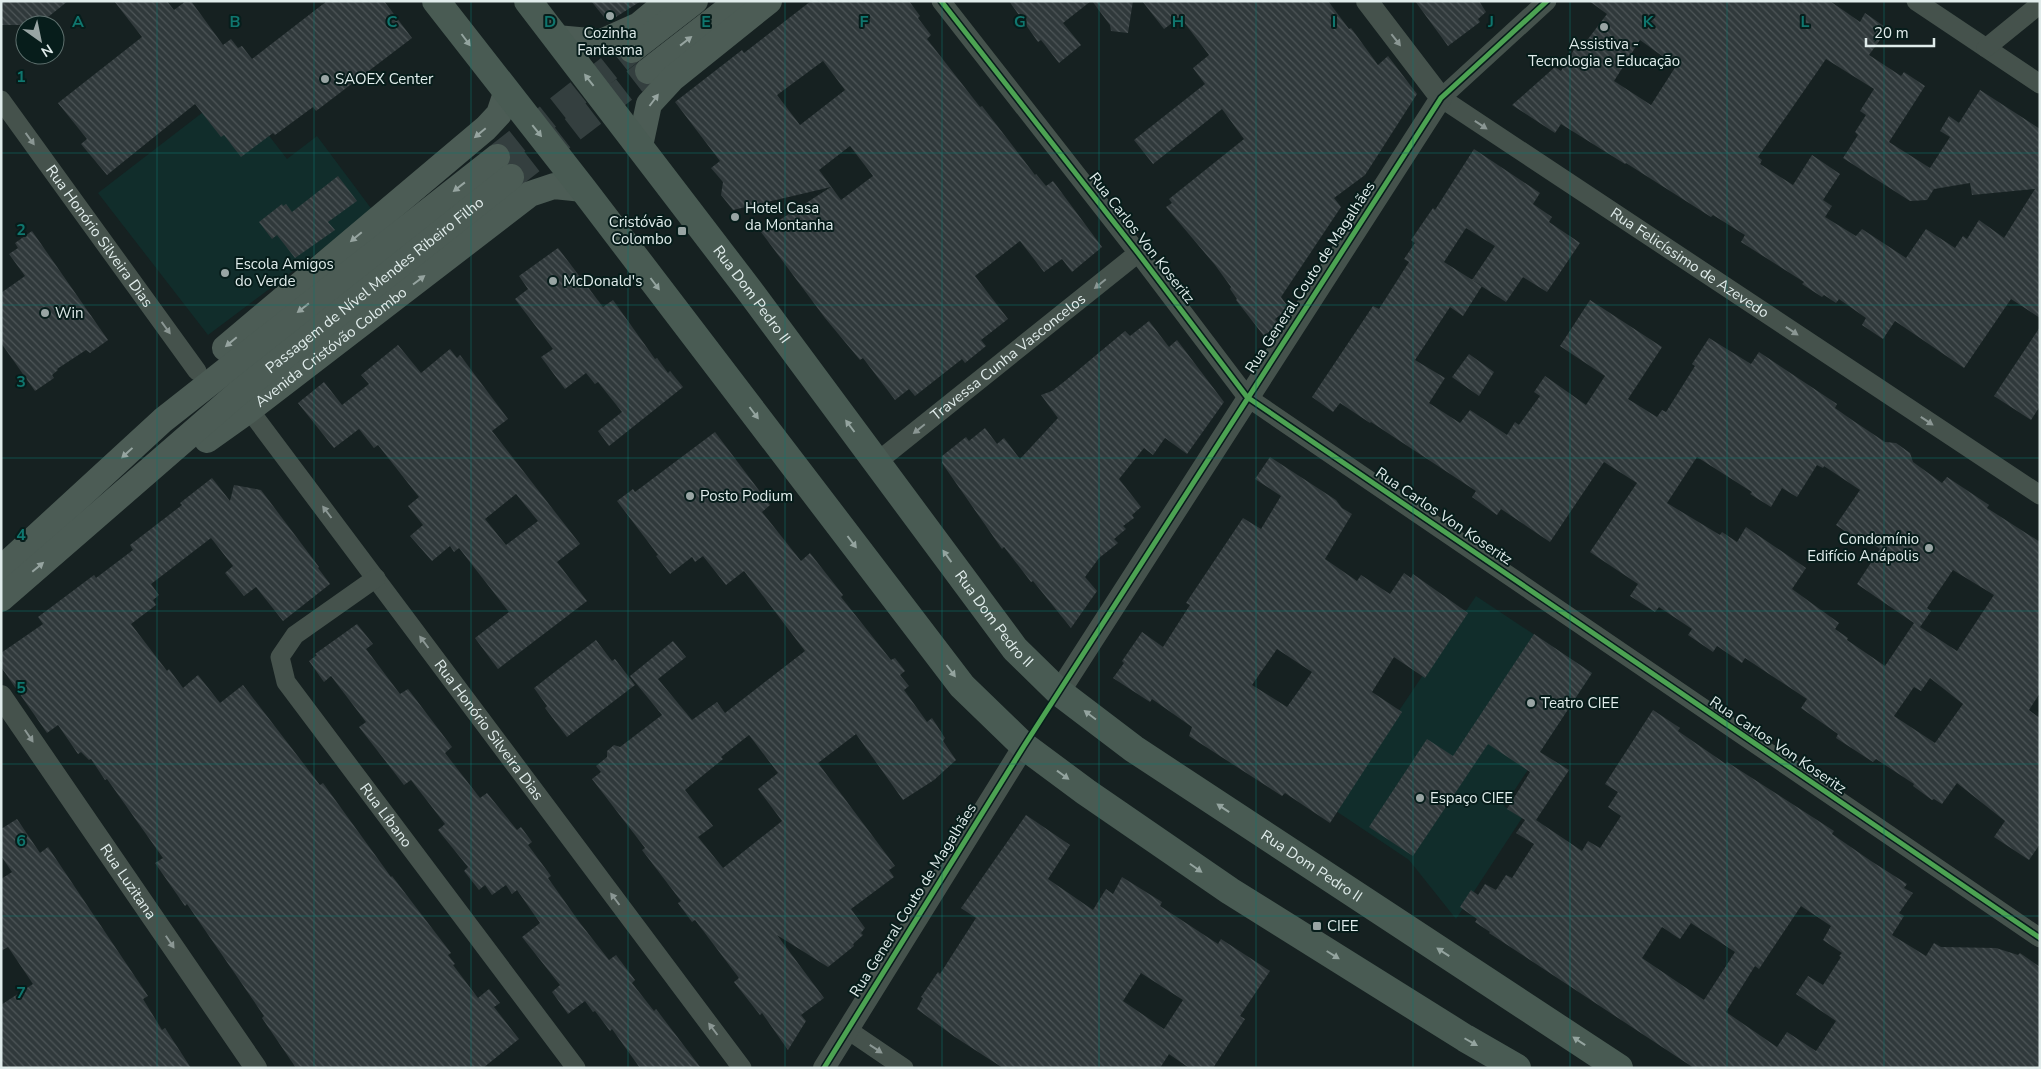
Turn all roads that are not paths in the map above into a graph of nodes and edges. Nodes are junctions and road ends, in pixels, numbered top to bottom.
1 (436, 1) edge
2 (528, 1) edge
3 (668, 1) edge
4 (695, 1) edge
5 (738, 1) edge
6 (769, 1) edge
7 (941, 1) edge
8 (1366, 1) edge
9 (1547, 1) edge
10 (1916, 1) edge
11 (2040, 4) edge
12 (556, 38) junction
13 (1986, 48) junction
14 (632, 50) tunnel mouth
15 (648, 71) tunnel mouth
16 (2040, 84) edge
17 (506, 93) junction
18 (1441, 98) junction
19 (1, 100) edge
20 (640, 146) junction
21 (583, 189) junction
22 (1138, 253) junction
23 (202, 377) junction
24 (1247, 397) junction
25 (243, 402) junction
26 (877, 462) junction
27 (2040, 495) edge
28 (1, 569) edge
29 (376, 578) junction
30 (1, 598) edge
31 (1059, 692) junction
32 (1, 696) edge
33 (1024, 746) junction
34 (2040, 938) edge
35 (848, 1030) junction
36 (256, 1068) edge
37 (576, 1068) edge
38 (742, 1068) edge
39 (824, 1068) edge
40 (904, 1068) edge
41 (1517, 1068) edge
42 (1619, 1068) edge

1 -> 17 main road
2 - 12 main road, Rua Dom Pedro II
3 - 12 main road
4 - 14 main road
15 -> 5 main road
20 -> 6 main road
7 - 22 street, Rua Carlos Von Koseritz
8 -> 18 street, Rua Felicíssimo de Azevedo
9 - 18 street, Rua General Couto de Magalhães
10 - 13 street
11 - 13 street
20 -> 12 main road, Rua Dom Pedro II
13 - 16 street
17 -> 21 main road
17 -> 23 main road
18 - 24 street, Rua General Couto de Magalhães
18 -> 27 street, Rua Felicíssimo de Azevedo
19 -> 23 street, Rua Honório Silveira Dias
26 -> 20 main road, Rua Dom Pedro II
25 -> 21 main road, Avenida Cristóvão Colombo
21 -> 33 main road
22 - 24 street, Rua Carlos Von Koseritz
22 -> 26 street, Travessa Cunha Vasconcelos
25 -> 23 main road, Passagem de Nível Mendes Ribeiro Filho
23 -> 28 main road
24 - 31 street, Rua General Couto de Magalhães
24 - 34 street, Rua Carlos Von Koseritz
29 -> 25 street, Rua Honório Silveira Dias
30 -> 25 main road, Avenida Cristóvão Colombo
31 -> 26 main road, Rua Dom Pedro II
29 - 37 street, Rua Líbano
38 -> 29 street, Rua Honório Silveira Dias
42 -> 31 main road, Rua Dom Pedro II
32 -> 36 street, Rua Luzitana
33 - 35 street, Rua General Couto de Magalhães
33 -> 41 main road
35 - 39 street, Rua General Couto de Magalhães
35 -> 40 street

